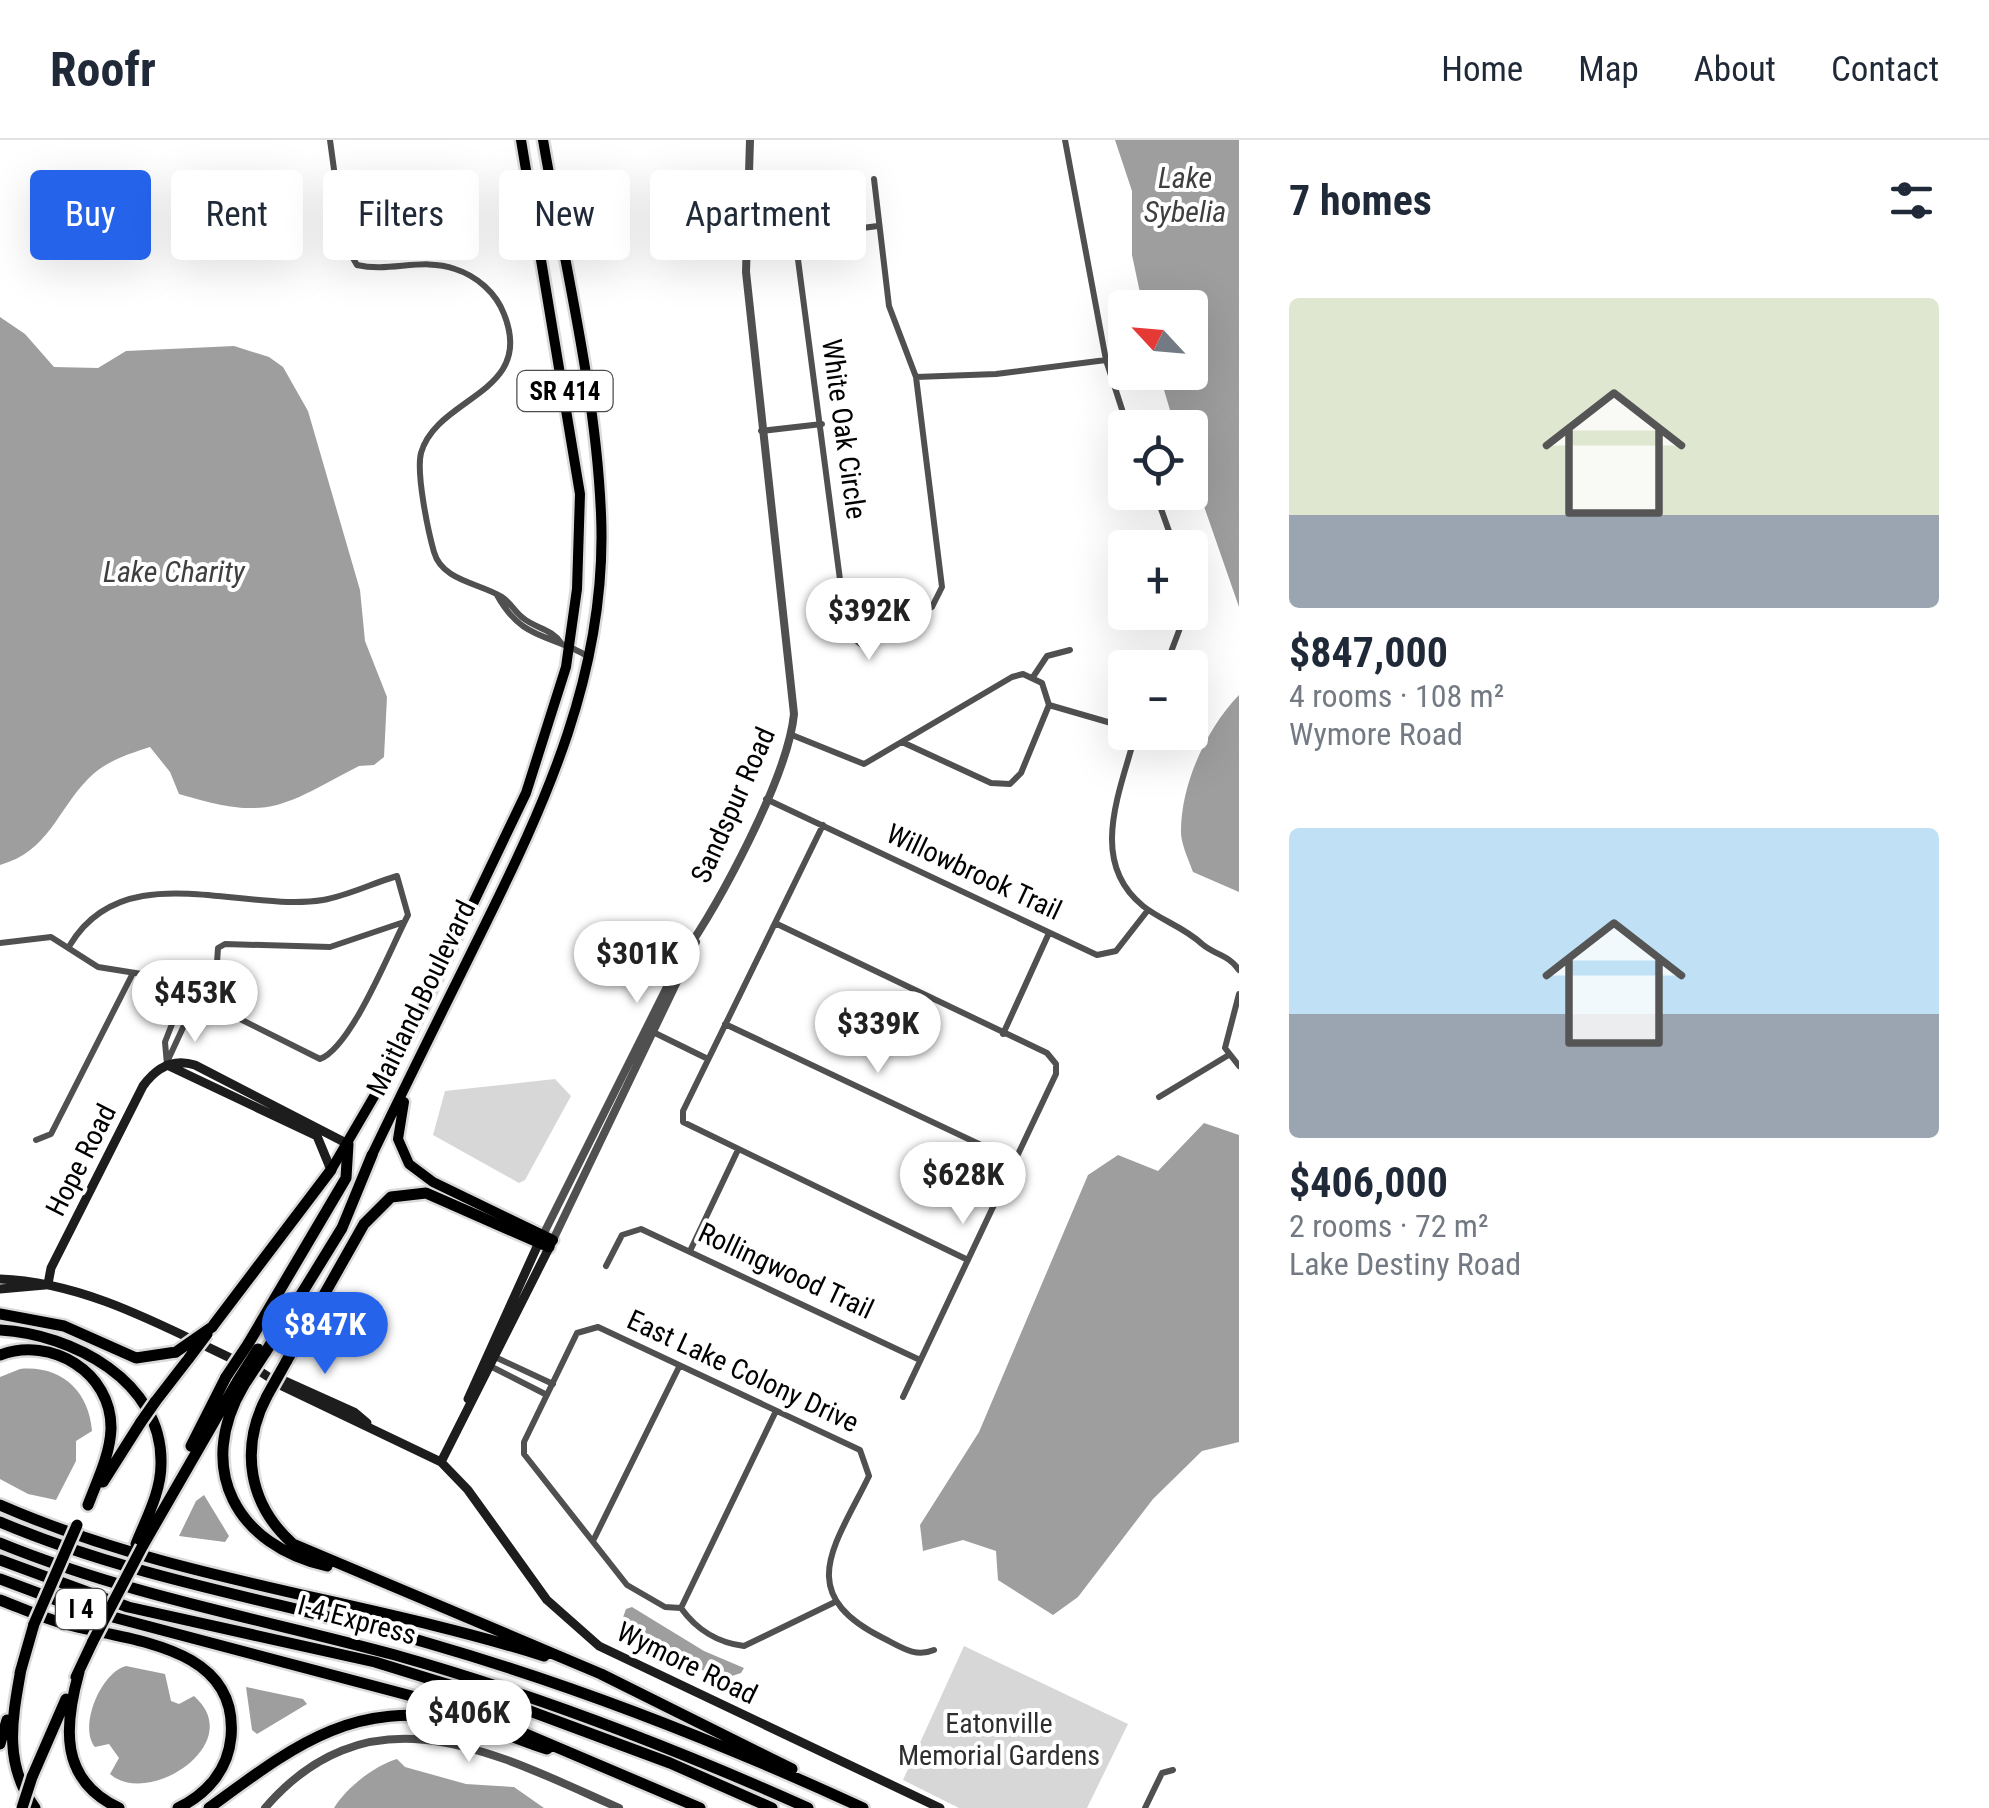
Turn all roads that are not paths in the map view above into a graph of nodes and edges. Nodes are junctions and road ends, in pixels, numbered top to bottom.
1 (330, 140) edge
2 (521, 140) edge
3 (543, 140) edge
4 (750, 140) edge
5 (1065, 140) edge
6 (874, 179) dead end
7 (878, 226) junction
8 (1106, 360) junction
9 (916, 376) junction
10 (1122, 410) edge
11 (822, 424) junction
12 (761, 431) junction
13 (566, 644) junction
14 (593, 644) junction
15 (1070, 650) dead end
16 (590, 657) junction
17 (1033, 676) junction
18 (1049, 704) junction
19 (1108, 722) edge
20 (792, 735) junction
21 (902, 742) junction
22 (1132, 750) edge
23 (766, 799) junction
24 (823, 825) junction
25 (1148, 910) junction
26 (404, 922) junction
27 (775, 923) junction
28 (1049, 933) junction
29 (0, 943) edge
30 (70, 945) junction
31 (1239, 970) edge
32 (133, 973) junction
33 (189, 992) junction
34 (212, 994) junction
35 (1239, 994) edge
36 (726, 1024) junction
37 (651, 1031) junction
38 (432, 1032) junction
39 (1004, 1034) junction
40 (1227, 1056) junction
41 (708, 1058) junction
42 (167, 1064) junction
43 (1239, 1066) edge
44 (1159, 1097) dead end
45 (36, 1140) dead end
46 (348, 1144) junction
47 (738, 1152) junction
48 (372, 1155) joint
49 (1015, 1161) junction
50 (332, 1170) junction
51 (546, 1241) junction
52 (690, 1251) junction
53 (968, 1260) junction
54 (606, 1266) dead end
55 (0, 1278) edge
56 (48, 1284) junction
57 (0, 1290) edge
58 (0, 1314) edge
59 (212, 1327) junction
60 (0, 1330) edge
61 (257, 1349) junction
62 (0, 1355) edge
63 (496, 1356) junction
64 (484, 1357) junction
65 (920, 1360) junction
66 (680, 1367) junction
67 (491, 1368) junction
68 (519, 1368) junction
69 (514, 1378) junction
70 (236, 1382) junction
71 (552, 1384) junction
72 (547, 1395) junction
73 (903, 1397) dead end
74 (775, 1413) junction
75 (457, 1430) junction
76 (440, 1462) junction
77 (0, 1505) edge
78 (88, 1505) junction
79 (0, 1522) edge
80 (594, 1539) junction
81 (0, 1542) edge
82 (138, 1546) junction
83 (0, 1560) edge
84 (351, 1572) junction
85 (0, 1579) edge
86 (0, 1600) edge
87 (834, 1602) junction
88 (681, 1608) junction
89 (934, 1650) dead end
90 (21, 1669) junction
91 (79, 1672) junction
92 (601, 1674) junction
93 (0, 1744) edge
94 (1173, 1770) dead end
95 (628, 1774) junction
96 (811, 1784) junction
97 (22, 1808) edge
98 (34, 1808) edge
99 (119, 1808) edge
100 (178, 1808) edge
101 (210, 1808) edge
102 (264, 1808) edge
103 (619, 1808) edge
104 (700, 1808) edge
105 (772, 1808) edge
106 (808, 1808) edge
107 (863, 1808) edge
108 (940, 1808) edge
109 (1145, 1808) edge

1 - 13 street
2 - 13 main road, Maitland Boulevard / SR 414
3 - 14 main road, Maitland Boulevard / SR 414
4 - 12 street, Sandspur Road
5 - 8 street
6 - 7 street, White Oak Circle
7 - 9 street, White Oak Circle
7 - 11 street, White Oak Circle
8 - 9 street
8 - 10 street
9 - 11 street, White Oak Circle
11 - 12 street
12 - 20 street, Sandspur Road
13 - 14 street
13 - 16 street
13 - 46 main road, Maitland Boulevard / SR 414
14 - 16 main road, Maitland Boulevard
15 - 17 street
16 - 38 main road, Maitland Boulevard
17 - 18 street
17 - 21 street
18 - 19 street
18 - 21 street
20 - 21 street
20 - 23 street, Sandspur Road
22 - 25 street
23 - 24 street, Willowbrook Trail
23 - 37 street, Sandspur Road
24 - 27 street
24 - 28 street, Willowbrook Trail
25 - 28 street, Willowbrook Trail
25 - 31 street
26 - 30 street
26 - 34 street
26 - 34 street
27 - 36 street
27 - 39 street
28 - 39 street
29 - 30 street
30 - 32 street
32 - 33 street
32 - 45 street
33 - 34 street
33 - 42 street
35 - 40 street
36 - 41 street
36 - 49 street
37 - 41 street
37 - 51 street, Sandspur Road
37 - 51 street, Sandspur Road
38 - 48 main road, Maitland Boulevard
38 - 51 main road
39 - 49 street
40 - 43 street
40 - 44 street
41 - 47 street
42 - 46 main road
42 - 50 main road
42 - 56 main road, Hope Road
46 - 50 main road, Maitland Boulevard / SR 414
46 - 61 highway
47 - 52 street
47 - 53 street
48 - 61 highway, Maitland Boulevard
49 - 53 street
50 - 59 highway, Maitland Boulevard / SR 414
51 - 63 main road, Sandspur Road
51 - 64 main road, Sandspur Road
51 - 84 highway, bridge
52 - 54 street, Rollingwood Trail
52 - 65 street, Rollingwood Trail
53 - 65 street
55 - 56 main road, Wymore Road
56 - 57 main road, Wymore Road
56 - 76 main road, Wymore Road
58 - 59 highway, bridge
59 - 78 highway, Maitland Boulevard / SR 414, bridge
60 - 82 highway
61 - 70 highway, Maitland Boulevard, bridge
62 - 78 highway
63 - 64 street
63 - 67 main road, Sandspur Road
63 - 68 street
64 - 67 street
64 - 75 main road, Sandspur Road
65 - 73 street
66 - 71 street, East Lake Colony Drive
66 - 74 street, East Lake Colony Drive
66 - 80 street
67 - 69 street
67 - 75 main road, Sandspur Road
68 - 69 street
68 - 71 street
69 - 72 street
70 - 82 highway, Maitland Boulevard
70 - 84 highway
71 - 72 street, East Lake Colony Drive
72 - 80 street, East Lake Colony Drive
74 - 87 street, East Lake Colony Drive
74 - 88 street
75 - 76 main road, Sandspur Road
76 - 108 main road, Wymore Road
77 - 92 highway
78 - 90 highway, Maitland Boulevard / SR 414, bridge
79 - 96 highway, I 4
80 - 88 street
81 - 106 highway, I-4 Express
82 - 91 highway, Maitland Boulevard, bridge
83 - 105 highway, I-4 Express
84 - 92 highway
85 - 95 highway, I 4
86 - 100 highway
87 - 88 street
87 - 89 street
90 - 93 highway, Maitland Boulevard / SR 414
90 - 98 highway
91 - 97 highway, Maitland Boulevard, bridge
91 - 99 highway
92 - 96 highway
94 - 109 street
95 - 101 highway
95 - 104 highway, I 4
96 - 107 highway, I 4
102 - 103 street

